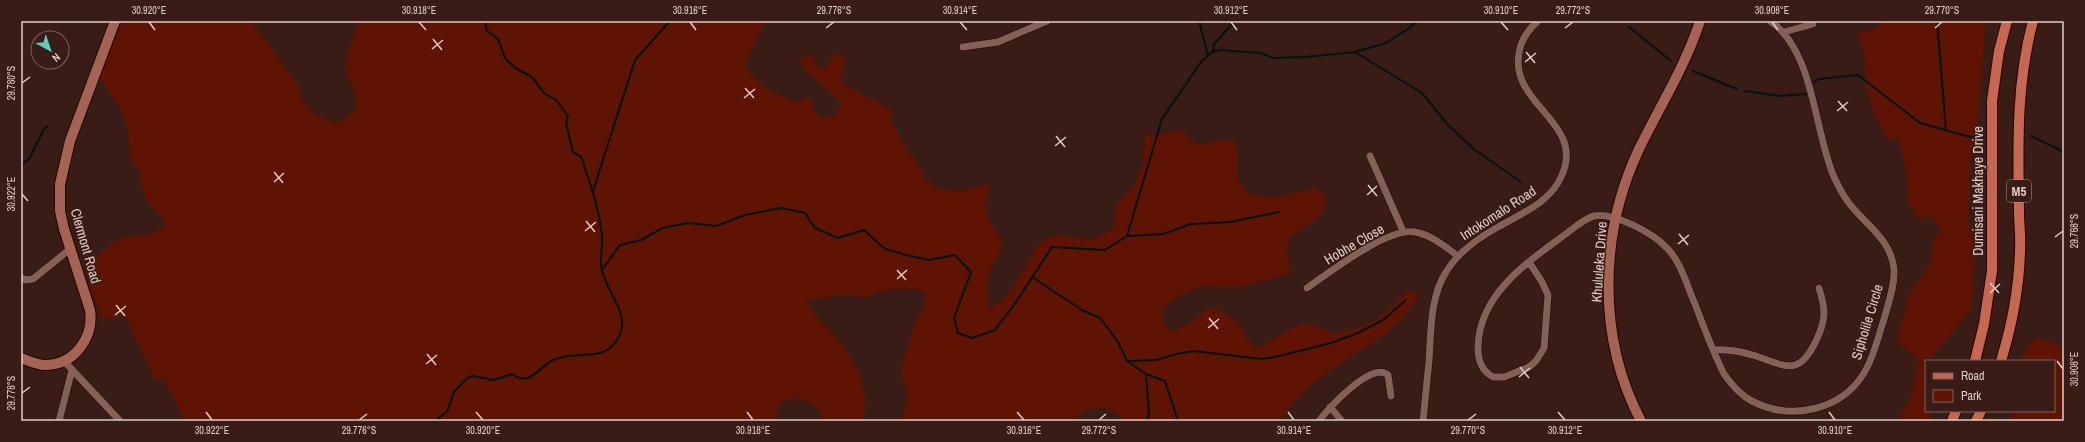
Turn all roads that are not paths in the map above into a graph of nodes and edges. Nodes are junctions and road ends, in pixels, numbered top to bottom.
1 (115, 21) edge
2 (1047, 21) edge
3 (1538, 21) edge
4 (1700, 21) edge
5 (1770, 21) edge
6 (2007, 21) edge
7 (2033, 21) edge
8 (1812, 24) dead end
9 (1784, 32) junction
10 (963, 47) dead end
11 (1370, 156) dead end
12 (1615, 219) junction
13 (1403, 231) junction
14 (70, 249) junction
15 (1458, 256) junction
16 (1529, 262) junction
17 (21, 277) edge
18 (1307, 288) dead end
19 (1819, 288) dead end
20 (1714, 350) junction
21 (21, 358) edge
22 (1975, 360) edge
23 (2001, 360) edge
24 (64, 361) junction
25 (72, 370) junction
26 (1392, 396) dead end
27 (1330, 407) junction
28 (1980, 412) edge
29 (59, 421) edge
30 (120, 421) edge
31 (1319, 421) edge
32 (1342, 421) edge
33 (1424, 421) edge
34 (1641, 421) edge
35 (1976, 421) edge

1 - 14 street, Clermont Road
2 - 10 street
3 - 15 street, Intokomalo Road
4 - 12 street, Khululeka Drive
5 - 9 street, Sipholile Circle
6 - 22 main road, Dumisani Makhaye Drive / M5
7 - 23 main road, M5
8 - 9 street
9 - 20 street, Sipholile Circle
11 - 13 street
12 - 16 street, Sipholile Circle
12 - 20 street, Sipholile Circle
12 - 34 street, Khululeka Drive
13 - 15 street, Hobhe Close
13 - 18 street, Hobhe Close
14 - 17 street
14 - 24 street, Clermont Road
15 - 33 street, Intokomalo Road
16 - 16 street, Sipholile Circle
19 - 20 street
21 - 24 street, Clermont Road
24 - 25 street
25 - 29 street
25 - 30 street
26 - 27 street
27 - 31 street
27 - 32 street
28 - 35 main road

